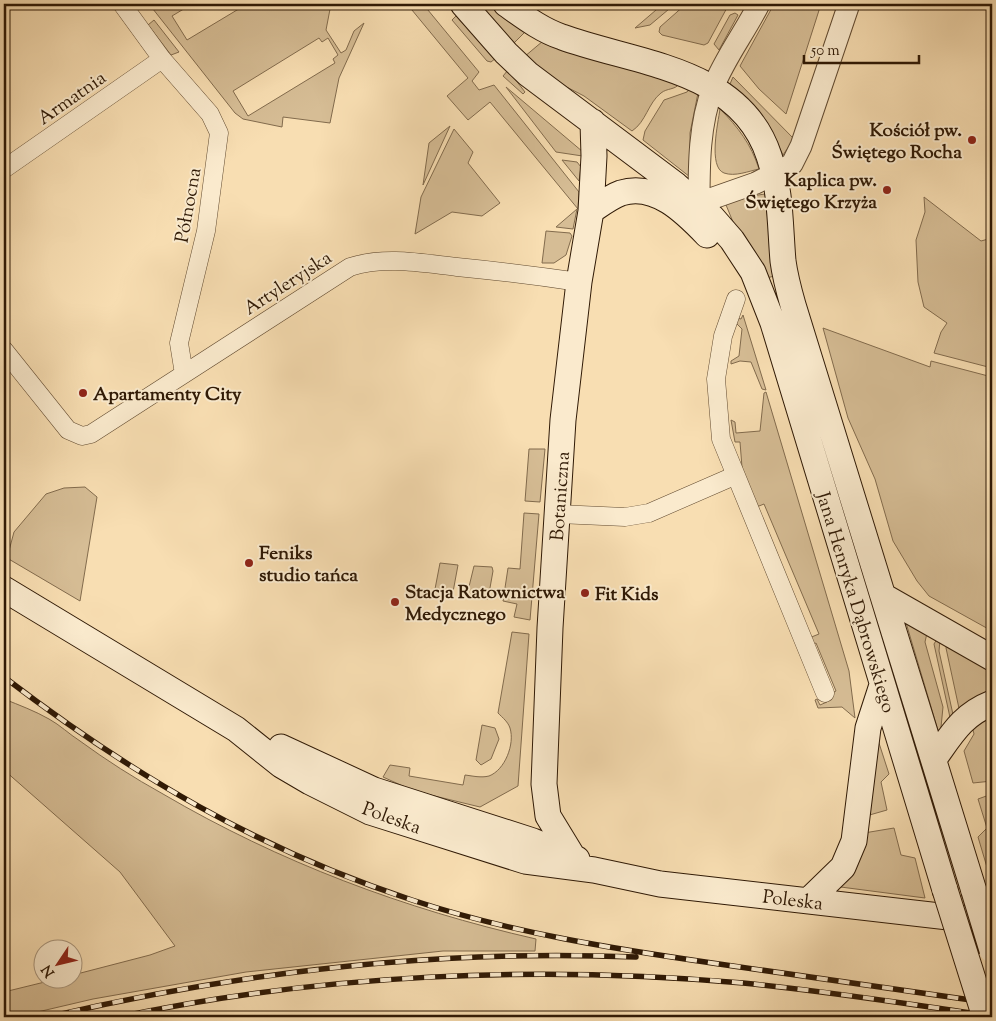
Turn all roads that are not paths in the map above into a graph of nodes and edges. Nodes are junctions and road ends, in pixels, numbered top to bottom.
1 (122, 4) edge
2 (463, 4) edge
3 (506, 4) edge
4 (760, 4) edge
5 (849, 4) edge
6 (162, 59) junction
7 (713, 88) junction
8 (593, 122) junction
9 (4, 169) edge
10 (775, 174) junction
11 (699, 203) junction
12 (591, 211) junction
13 (579, 282) junction
14 (736, 299) dead end
15 (772, 323) junction
16 (4, 350) edge
17 (184, 374) junction
18 (734, 476) junction
19 (558, 514) junction
20 (4, 589) edge
21 (885, 597) junction
22 (992, 658) edge
23 (882, 685) junction
24 (824, 693) dead end
25 (992, 703) edge
26 (935, 765) junction
27 (544, 784) junction
28 (548, 816) junction
29 (529, 851) junction
30 (573, 857) junction
31 (594, 870) junction
32 (808, 901) junction
33 (992, 922) edge
34 (992, 950) edge
35 (985, 1017) edge

1 - 6 street, Północna
2 - 8 main road, Jana Henryka Dąbrowskiego
3 - 7 main road, Jana Henryka Dąbrowskiego
4 - 7 street
5 - 10 street
6 - 9 street, Armatnia
6 - 17 street, Północna
7 - 10 main road, Jana Henryka Dąbrowskiego
7 - 11 street
8 - 11 main road, Jana Henryka Dąbrowskiego
8 - 12 main road, Botaniczna
10 - 11 street
10 - 21 main road, Jana Henryka Dąbrowskiego
11 - 15 main road, Jana Henryka Dąbrowskiego
12 - 13 main road, Botaniczna
12 - 15 main road
13 - 17 street, Artyleryjska
13 - 19 main road, Botaniczna
14 - 18 street
15 - 23 main road, Jana Henryka Dąbrowskiego
16 - 17 street, Artyleryjska
18 - 19 street
18 - 24 street
19 - 27 main road, Botaniczna
20 - 29 main road, Poleska
21 - 22 main road
21 - 26 main road, Jana Henryka Dąbrowskiego
23 - 32 main road
23 - 35 main road, Jana Henryka Dąbrowskiego, bridge
25 - 26 main road
26 - 34 main road, Jana Henryka Dąbrowskiego, bridge
27 - 28 main road, Botaniczna
27 - 29 main road, Botaniczna
28 - 29 main road
28 - 30 main road, Botaniczna
29 - 30 main road, Poleska
29 - 31 main road, Poleska
30 - 31 main road, Poleska
31 - 32 main road, Poleska
32 - 33 main road, Poleska

